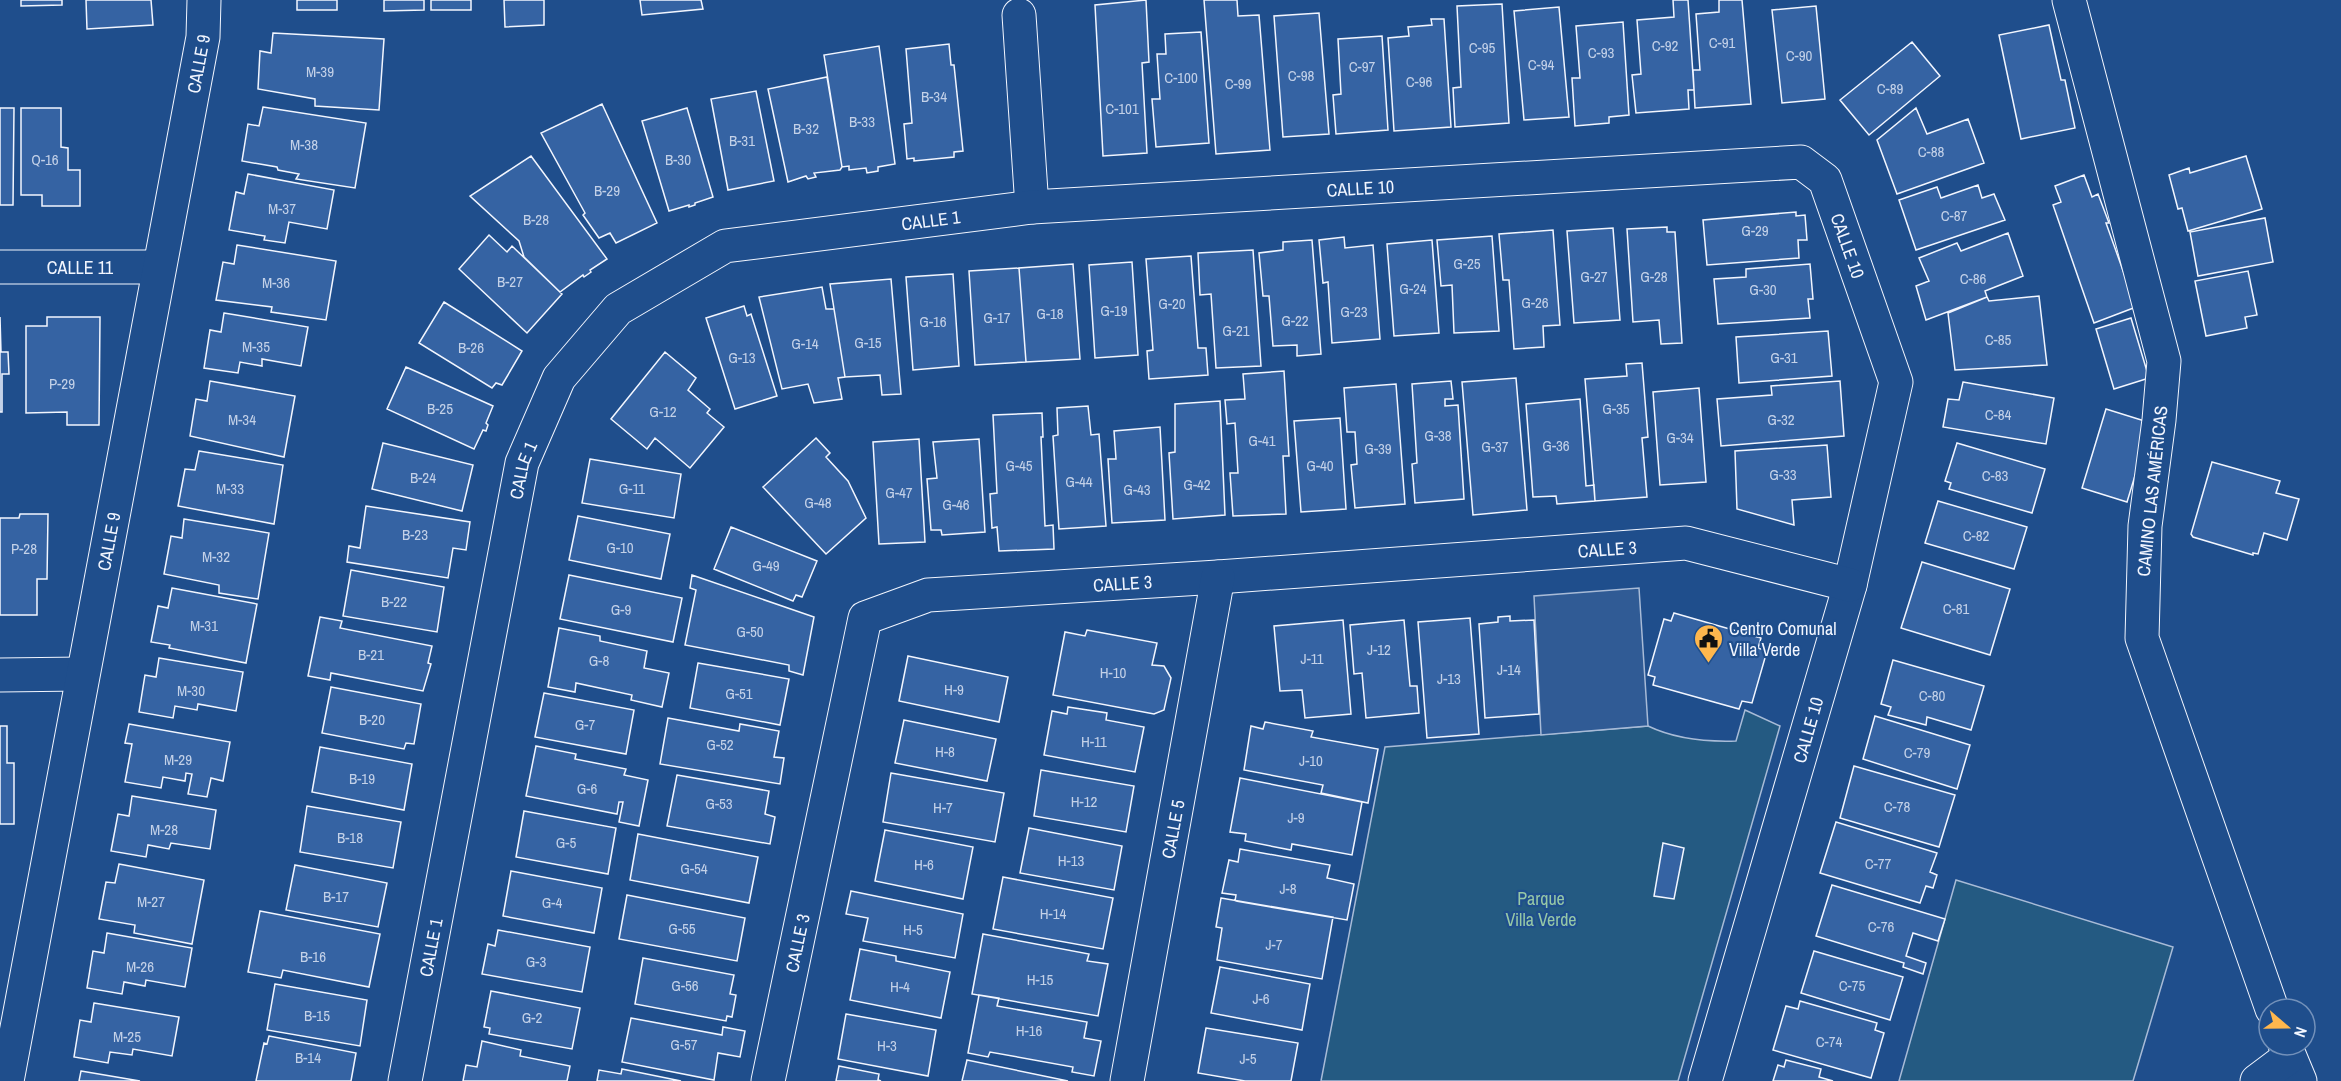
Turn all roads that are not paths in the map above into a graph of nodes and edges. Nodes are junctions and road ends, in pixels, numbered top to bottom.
1 (204, 0) edge
2 (2069, 0) edge
3 (1019, 15) dead end
4 (1032, 207) junction
5 (0, 267) edge
6 (158, 267) junction
7 (1218, 577) junction
8 (1850, 585) junction
9 (0, 675) edge
10 (82, 675) junction
11 (2268, 997) edge
12 (2291, 1061) edge
13 (7, 1081) edge
14 (405, 1081) edge
15 (768, 1081) edge
16 (1127, 1081) edge
17 (1705, 1081) edge
18 (2257, 1081) edge

1 - 6 street, CALLE 9
2 - 11 street, CAMINO LAS AMÉRICAS
3 - 4 street
4 - 8 street, CALLE 10
4 - 14 street, CALLE 1
5 - 6 street, CALLE 11
6 - 10 street, CALLE 9
7 - 8 street, CALLE 3
7 - 15 street, CALLE 3
7 - 16 street, CALLE 5
8 - 17 street, CALLE 10
9 - 10 street
10 - 13 street, CALLE 9
12 - 18 street

